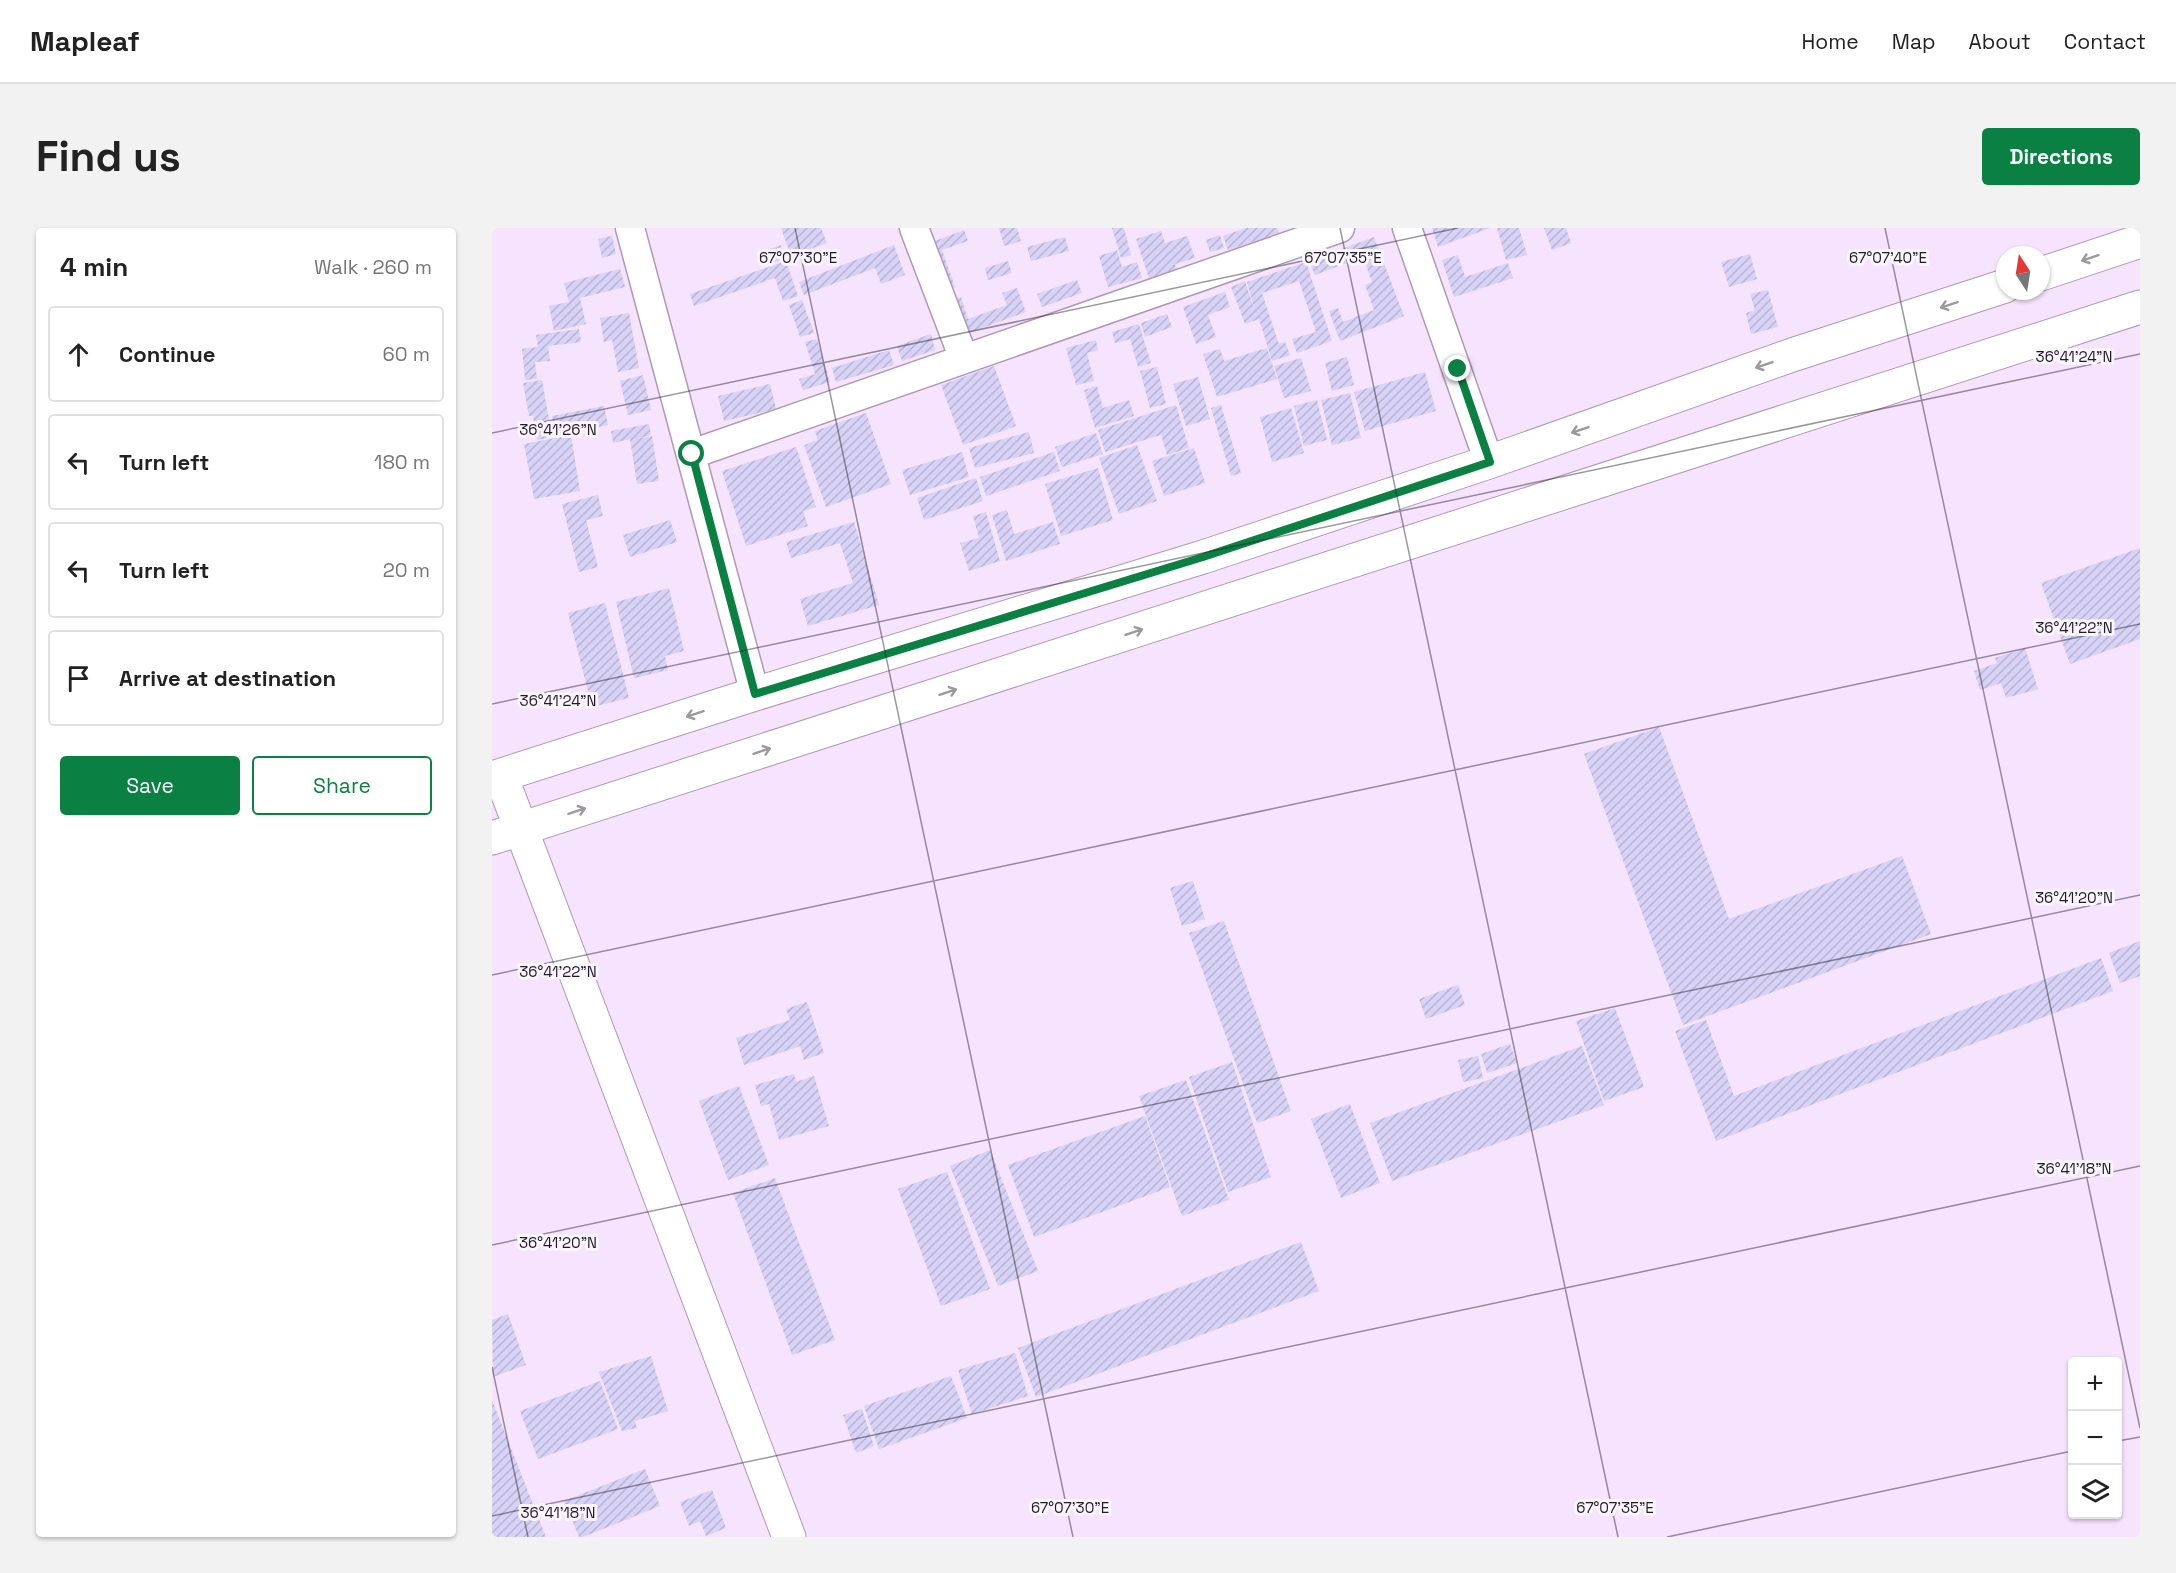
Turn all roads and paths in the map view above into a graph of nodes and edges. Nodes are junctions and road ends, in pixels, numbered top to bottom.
1 (630, 228) edge
2 (914, 228) edge
3 (1340, 228) edge
4 (1407, 228) edge
5 (1291, 236) edge
6 (2136, 237) edge
7 (2050, 270) edge
8 (1996, 289) edge
9 (2140, 307) edge
10 (964, 359) junction
11 (692, 454) junction
12 (1490, 462) junction
13 (755, 694) junction
14 (497, 777) edge
15 (507, 833) edge
16 (789, 1537) edge

1 - 11 street
2 - 10 street
3 - 5 street
4 - 12 street
5 - 10 street
6 -> 7 street
8 -> 12 street
15 -> 9 street
10 - 11 street
11 - 13 street
12 - 13 street
13 -> 14 street
14 - 15 street
15 - 16 street

